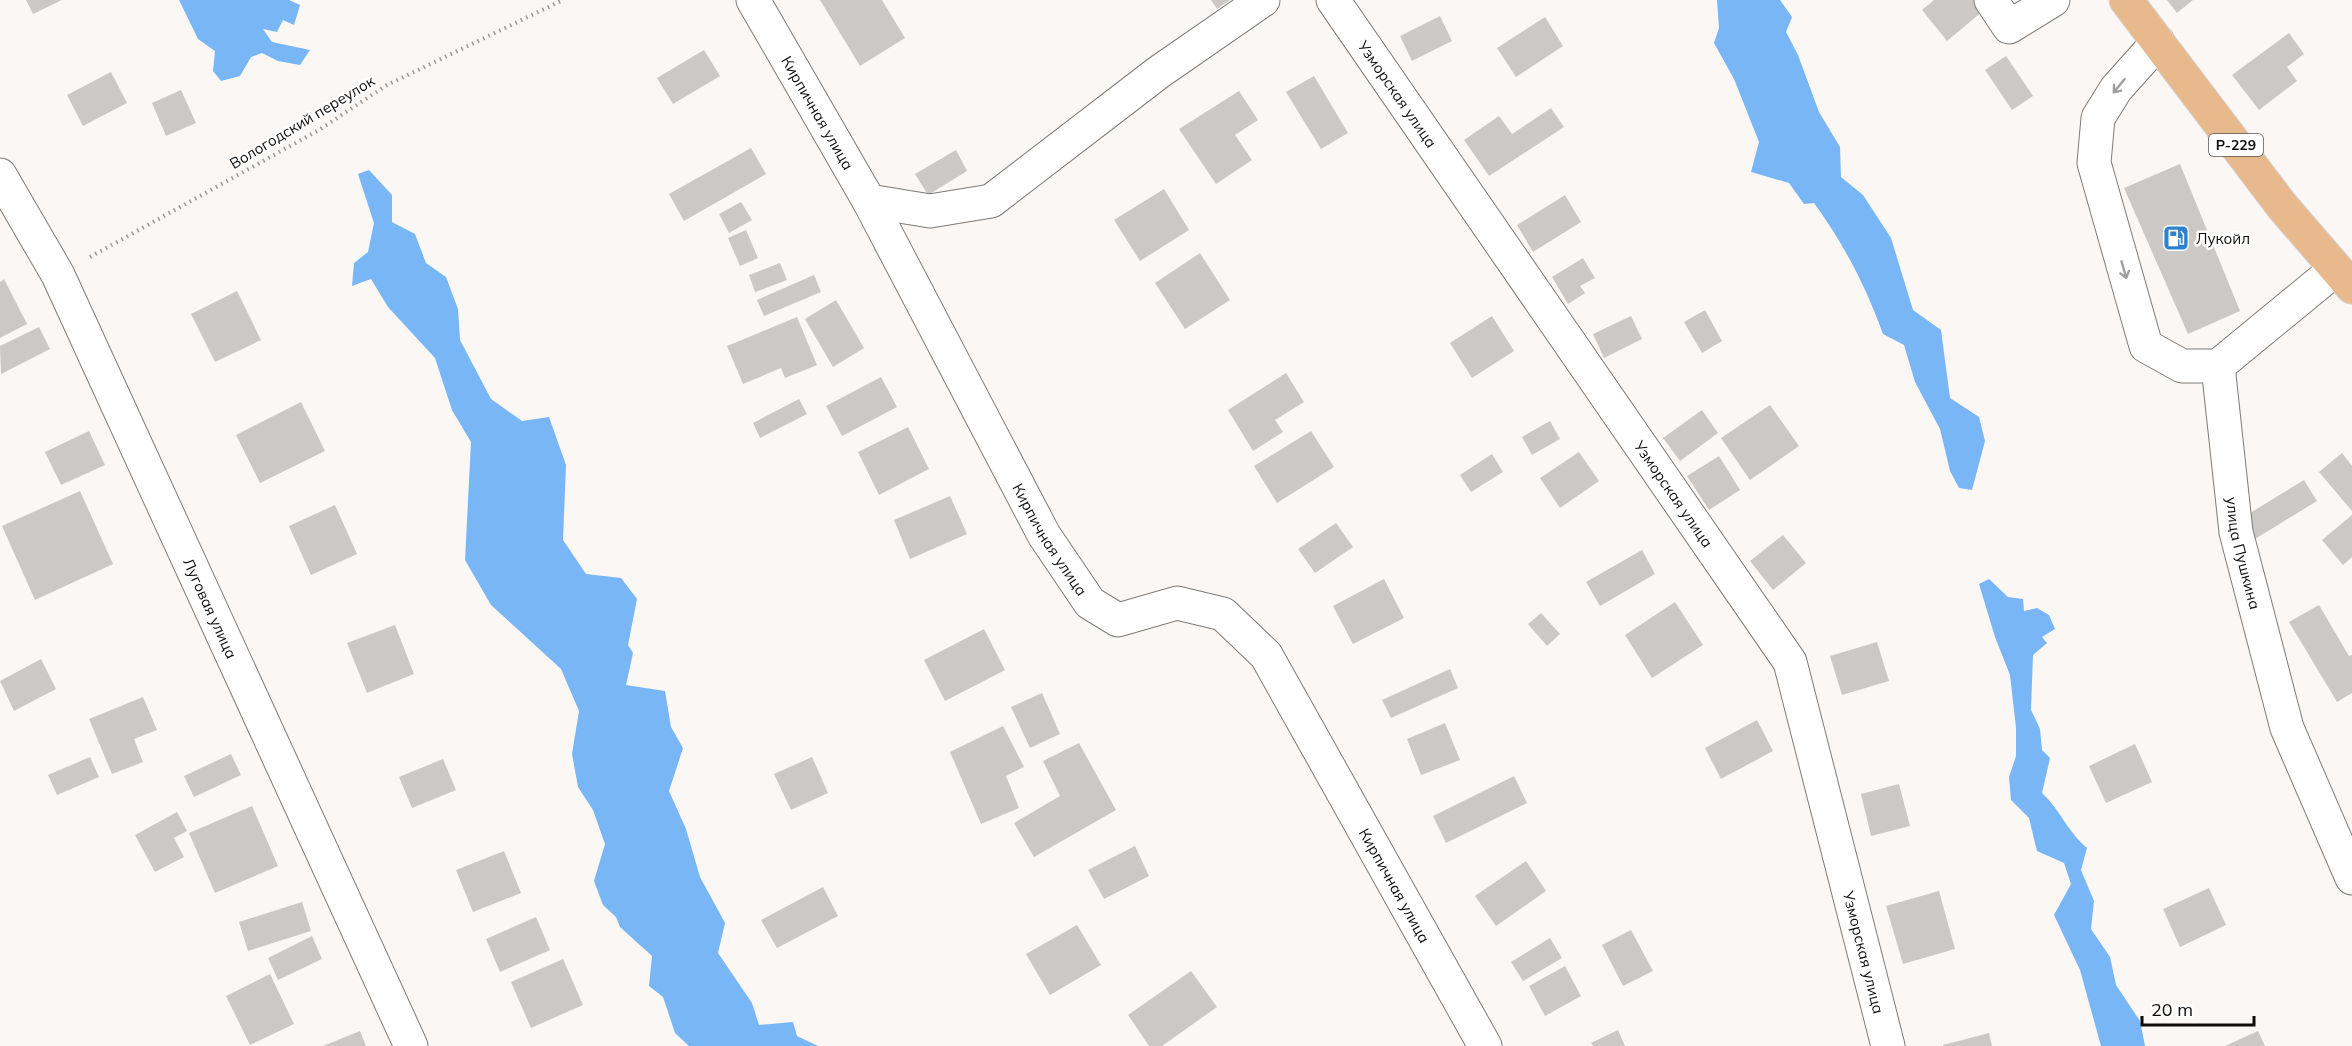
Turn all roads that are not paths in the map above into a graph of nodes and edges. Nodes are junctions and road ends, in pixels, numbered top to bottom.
1 (753, 0) edge
2 (1263, 0) edge
3 (1333, 0) edge
4 (1991, 0) edge
5 (2053, 0) edge
6 (2126, 0) edge
7 (2158, 42) junction
8 (0, 174) edge
9 (869, 201) junction
10 (2344, 278) edge
11 (2218, 366) junction
12 (2352, 878) edge
13 (411, 1046) edge
14 (1485, 1046) edge
15 (1888, 1046) edge

1 - 9 street, Кирпичная улица
2 - 9 street
3 - 15 street, Узморская улица
4 - 5 street
6 - 7 main road, Р-229
7 - 10 main road, Р-229
7 -> 11 street
8 - 13 street, Луговая улица
9 - 14 street, Кирпичная улица
10 - 11 street
11 - 12 street, улица Пушкина

